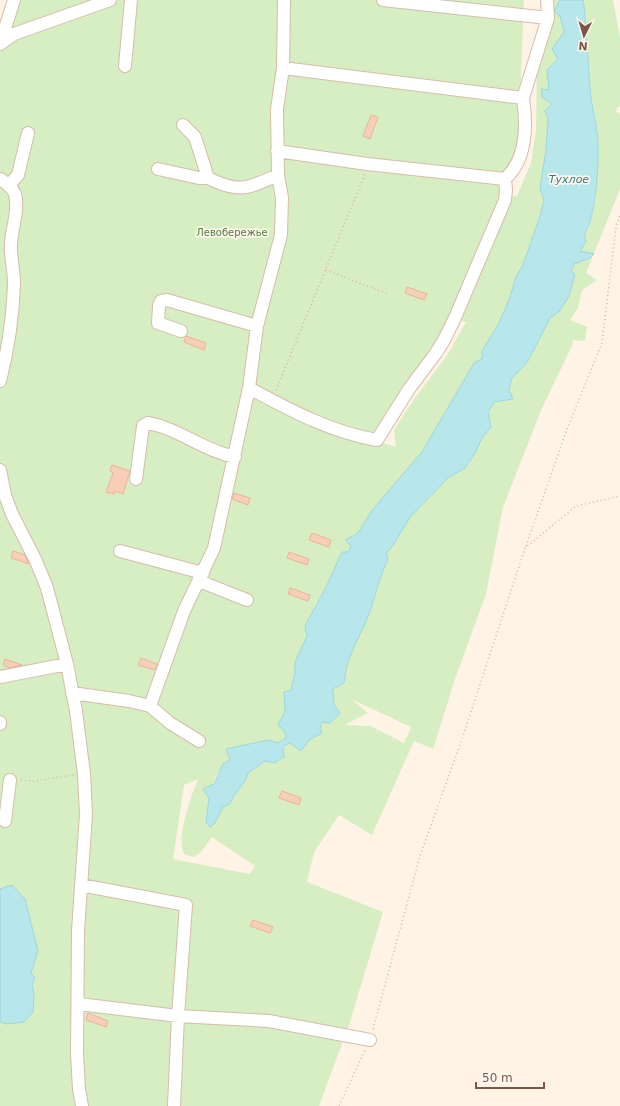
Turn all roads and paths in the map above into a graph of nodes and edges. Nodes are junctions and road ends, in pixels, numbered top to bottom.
1 (14, 0) edge
2 (110, 0) edge
3 (131, 0) edge
4 (284, 0) edge
5 (383, 0) edge
6 (547, 0) edge
7 (548, 18) junction
8 (0, 44) edge
9 (125, 66) dead end
10 (283, 68) junction
11 (523, 98) junction
12 (183, 125) dead end
13 (28, 133) dead end
14 (277, 151) junction
15 (367, 164) junction
16 (158, 169) dead end
17 (278, 175) junction
18 (208, 178) junction
19 (505, 179) junction
20 (4, 182) edge
21 (620, 215) edge
22 (326, 270) junction
23 (388, 294) dead end
24 (257, 326) junction
25 (182, 331) dead end
26 (0, 381) edge
27 (249, 388) junction
28 (269, 399) junction
29 (235, 457) junction
30 (0, 470) edge
31 (136, 479) dead end
32 (620, 496) edge
33 (525, 548) junction
34 (120, 551) dead end
35 (201, 577) junction
36 (247, 600) dead end
37 (66, 664) junction
38 (0, 677) edge
39 (72, 693) junction
40 (150, 706) junction
41 (199, 741) dead end
42 (84, 774) junction
43 (10, 780) joint
44 (5, 821) dead end
45 (81, 885) junction
46 (79, 1004) junction
47 (178, 1016) junction
48 (370, 1040) junction
49 (82, 1106) edge
50 (174, 1106) edge
51 (339, 1106) edge

1 - 8 street
2 - 8 street
3 - 9 street
4 - 10 street
5 - 7 street
6 - 7 street
7 - 11 street
10 - 11 street
10 - 14 street
11 - 19 street
12 - 18 street
13 - 20 street
14 - 15 street
14 - 17 street
15 - 19 street
15 - 22 path
16 - 18 street
17 - 18 street
17 - 24 street
19 - 28 street
20 - 26 street
21 - 33 path
22 - 23 path
22 - 28 path
24 - 25 street
24 - 27 street
27 - 28 street
27 - 29 street
29 - 31 street
29 - 35 street
30 - 37 street
32 - 33 path
33 - 48 path
34 - 35 street
35 - 36 street
35 - 40 street
37 - 38 street
37 - 39 street
39 - 40 street
39 - 42 street
40 - 41 street
42 - 43 path
42 - 45 street
43 - 44 street
45 - 46 street
45 - 47 street
46 - 47 street
46 - 49 street
47 - 48 street
47 - 50 street
48 - 51 path

